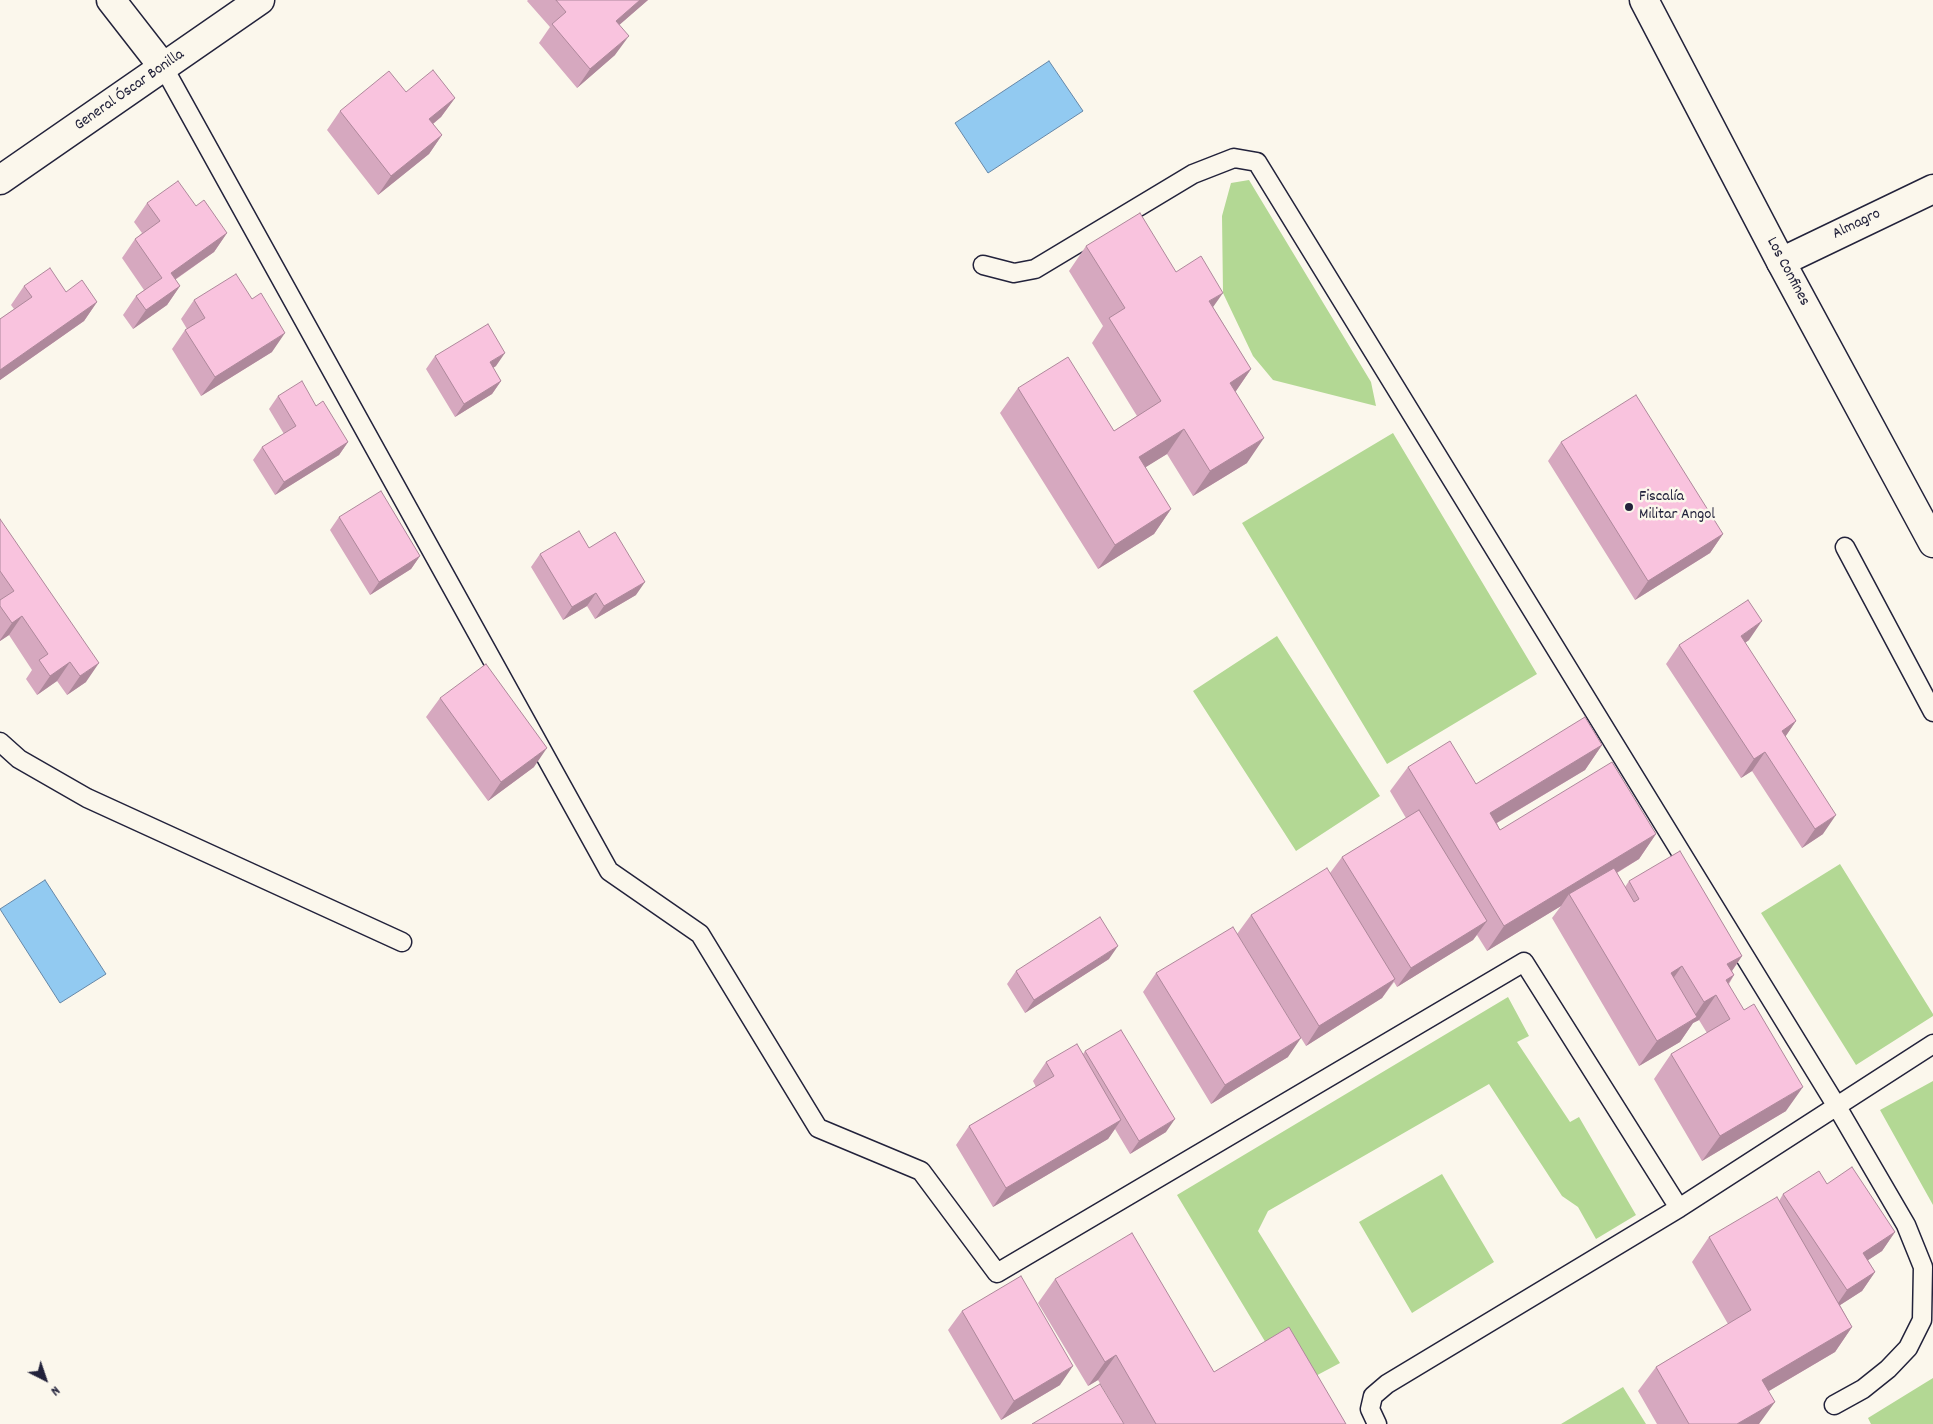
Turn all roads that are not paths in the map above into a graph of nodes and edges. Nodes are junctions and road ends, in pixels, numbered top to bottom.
1 (112, 0) edge
2 (260, 0) edge
3 (1644, 0) edge
4 (164, 68) junction
5 (0, 180) edge
6 (1933, 188) edge
7 (1781, 262) junction
8 (983, 265) dead end
9 (1933, 543) edge
10 (1845, 547) dead end
11 (1933, 712) edge
12 (0, 742) edge
13 (402, 942) dead end
14 (1933, 1044) edge
15 (1836, 1105) junction
16 (1679, 1208) junction
17 (1834, 1405) dead end
18 (1377, 1424) edge

1 - 4 main road
2 - 4 main road, General Óscar Bonilla
3 - 7 main road, Los Confines
4 - 5 main road, General Óscar Bonilla
4 - 16 lane
6 - 7 main road, Almagro
7 - 9 main road, Los Confines
8 - 15 lane
10 - 11 lane
12 - 13 lane
14 - 15 lane
15 - 16 lane
15 - 17 lane
16 - 18 lane

